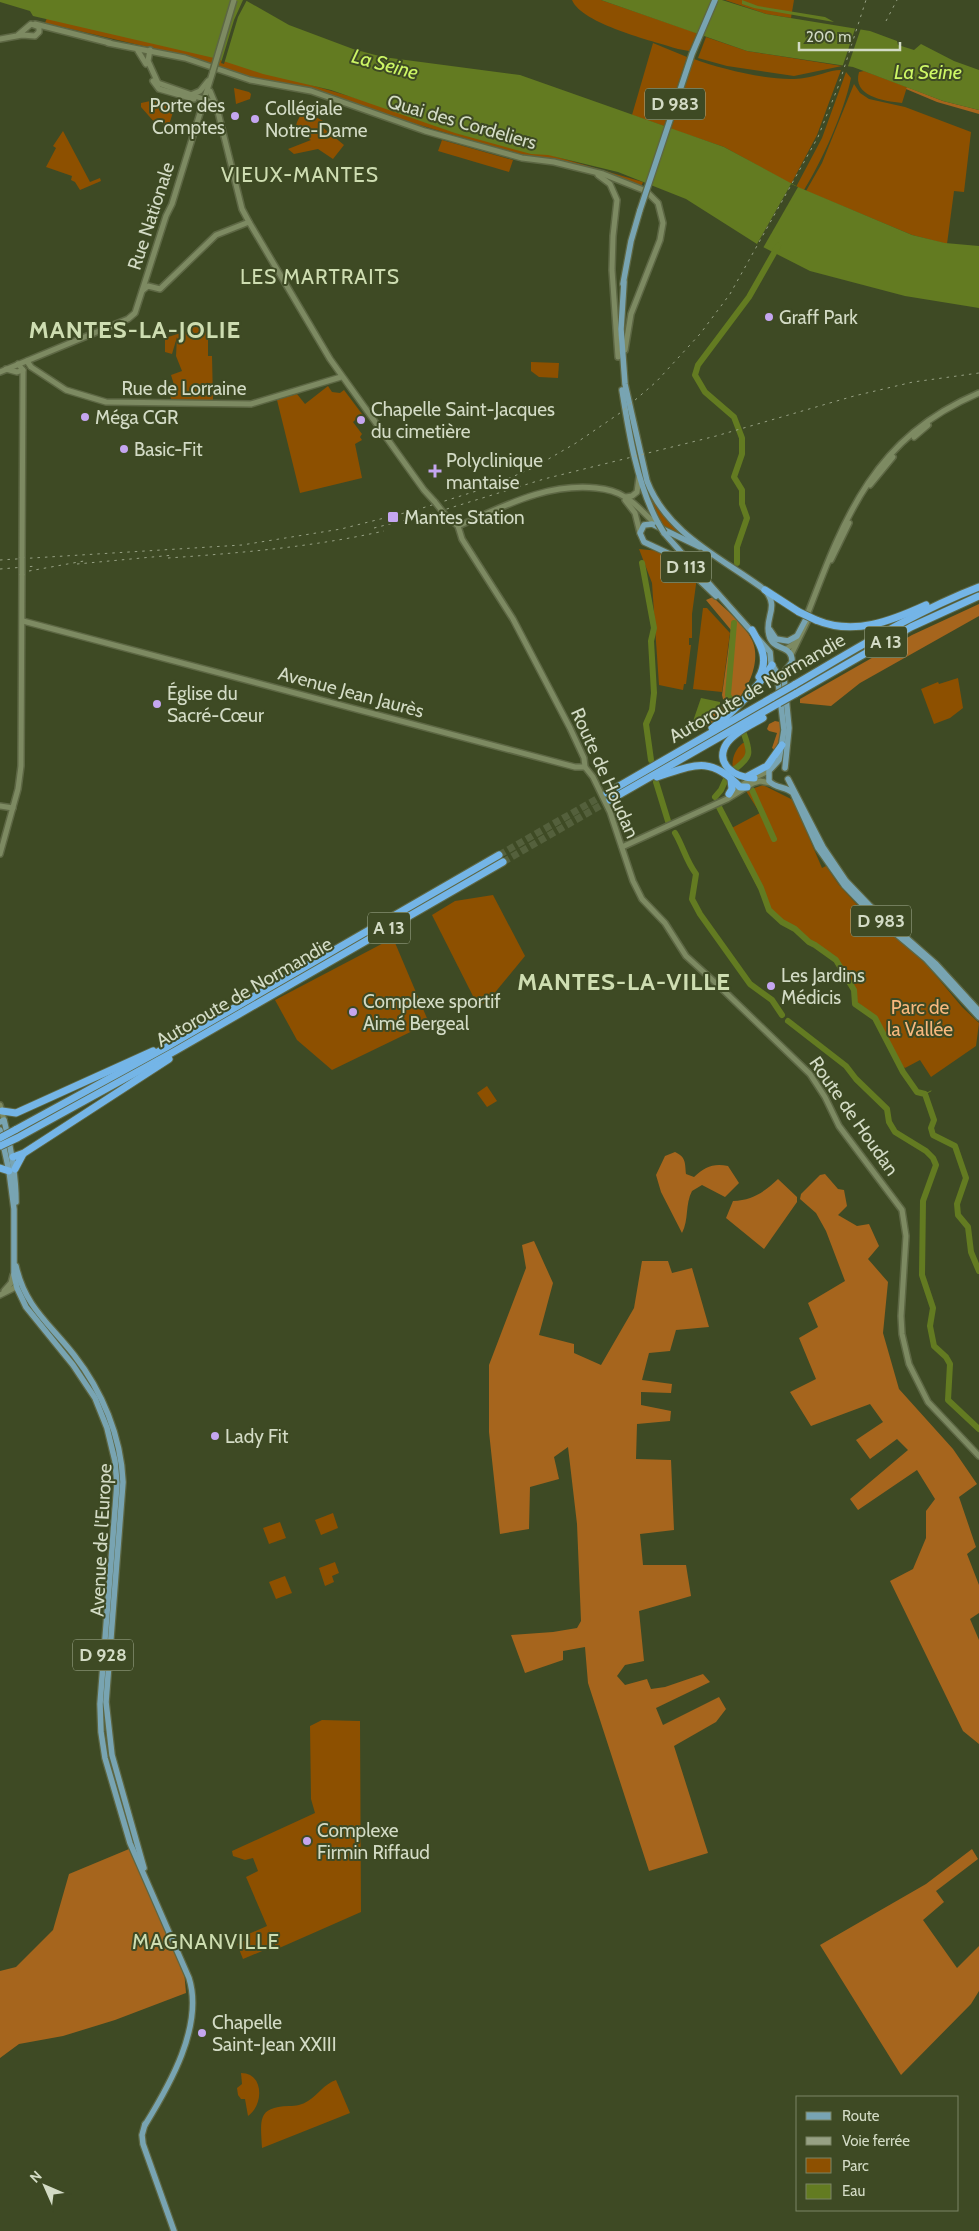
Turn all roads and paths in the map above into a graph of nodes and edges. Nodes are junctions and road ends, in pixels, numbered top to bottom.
1 (234, 0) edge
2 (715, 0) edge
3 (35, 24) junction
4 (49, 27) junction
5 (27, 29) junction
6 (39, 31) junction
7 (18, 35) junction
8 (29, 35) junction
9 (0, 39) edge
10 (108, 43) junction
11 (138, 51) junction
12 (148, 52) junction
13 (144, 59) junction
14 (212, 75) junction
15 (210, 91) junction
16 (191, 95) junction
17 (205, 101) junction
18 (217, 106) junction
19 (591, 172) junction
20 (248, 222) junction
21 (624, 282) junction
22 (147, 283) junction
23 (618, 357) junction
24 (18, 364) junction
25 (25, 368) junction
26 (6, 369) junction
27 (0, 372) edge
28 (341, 377) junction
29 (626, 390) junction
30 (979, 394) edge
31 (638, 468) junction
32 (597, 488) junction
33 (626, 497) junction
34 (460, 526) junction
35 (640, 533) junction
36 (667, 533) junction
37 (713, 554) junction
38 (979, 587) edge
39 (766, 590) junction
40 (957, 596) junction
41 (979, 596) edge
42 (730, 607) junction
43 (770, 618) junction
44 (806, 619) junction
45 (23, 621) junction
46 (752, 630) junction
47 (783, 649) junction
48 (791, 655) junction
49 (771, 656) junction
50 (774, 667) junction
51 (787, 669) junction
52 (753, 688) junction
53 (776, 706) junction
54 (696, 742) junction
55 (782, 745) junction
56 (775, 766) junction
57 (585, 767) junction
58 (785, 768) junction
59 (769, 772) junction
60 (728, 774) junction
61 (652, 776) junction
62 (739, 776) junction
63 (754, 778) junction
64 (788, 779) junction
65 (771, 783) junction
66 (781, 786) junction
67 (743, 787) junction
68 (729, 794) junction
69 (718, 803) junction
70 (0, 806) edge
71 (12, 808) junction
72 (0, 847) edge
73 (622, 848) junction
74 (0, 854) edge
75 (501, 859) tunnel mouth
76 (262, 997) junction
77 (979, 1011) edge
78 (979, 1017) edge
79 (165, 1048) junction
80 (175, 1051) junction
81 (1, 1108) edge
82 (16, 1113) junction
83 (2, 1121) edge
84 (0, 1130) edge
85 (16, 1134) junction
86 (0, 1138) edge
87 (2, 1148) edge
88 (14, 1156) junction
89 (0, 1167) edge
90 (12, 1170) junction
91 (14, 1256) junction
92 (16, 1283) junction
93 (6, 1290) junction
94 (0, 1295) edge
95 (20, 1296) junction
96 (979, 1456) edge
97 (113, 1570) junction
98 (174, 2231) edge

1 - 14 main road, bridge
2 - 21 main road, D 983, bridge
3 - 4 main road
3 - 5 main road
3 - 6 main road
4 - 6 main road
4 - 10 main road
5 - 7 main road
5 - 8 main road
6 - 8 main road
7 - 8 main road
7 - 9 main road
10 - 11 main road, Quai des Cordeliers
10 - 12 main road, Quai des Cordeliers
11 - 12 main road, Quai des Cordeliers
11 - 13 main road
12 - 13 main road
12 - 16 main road
12 - 19 main road, Quai des Cordeliers
13 - 17 main road
14 - 15 main road
14 - 16 main road
14 - 17 main road
15 - 17 main road
15 - 18 main road, Route de Houdan
16 - 17 main road
17 - 18 main road
17 - 22 main road, Rue Nationale
18 - 20 main road, Route de Houdan
19 - 23 main road
19 - 29 main road, Quai des Cordeliers
20 - 22 main road
20 - 28 main road, Route de Houdan
21 - 23 main road, D 983
21 - 29 main road, D 983
22 - 25 main road
23 - 31 main road, D 983
24 - 25 main road
24 - 25 main road
24 - 26 main road
25 - 26 main road
25 - 28 main road, Rue de Lorraine
25 - 45 main road, bridge
26 - 27 main road
28 - 34 main road, Route de Houdan, bridge
29 - 37 main road, D 983
30 - 44 main road
30 - 48 main road
31 - 33 main road
31 - 36 main road, D 983, bridge
32 - 33 main road, D 113
32 - 34 main road, D 113
32 - 35 main road, D 113
33 - 36 main road, D 113
34 - 57 main road, Route de Houdan
35 - 36 main road, D 113
35 - 42 main road, D 113
36 - 37 main road, D 113
36 - 42 main road, D 983
37 - 39 main road, D 983
38 - 40 highway, Autoroute de Normandie / A 13
39 - 40 highway, bridge
39 - 43 main road
40 - 54 highway, Autoroute de Normandie / A 13, bridge
41 - 53 highway, Autoroute de Normandie / A 13, bridge
42 - 46 main road, D 983
43 - 44 main road
43 - 47 main road
44 - 47 main road
45 - 57 main road, Avenue Jean Jaurès
45 - 71 main road
46 - 49 main road, D 983
46 - 52 highway
47 - 48 main road
47 - 49 main road
48 - 51 main road
49 - 50 main road
50 - 51 main road
50 - 52 highway
50 - 55 main road
51 - 58 main road
52 - 54 highway
53 - 61 highway, Autoroute de Normandie / A 13
53 - 62 highway
54 - 61 highway, Autoroute de Normandie / A 13
55 - 56 main road
55 - 62 highway
56 - 58 main road
56 - 59 main road
57 - 73 main road, Route de Houdan
58 - 64 main road
59 - 63 main road
59 - 65 main road
60 - 61 highway
60 - 67 highway
60 - 68 highway
62 - 63 highway
63 - 67 main road
64 - 66 main road
64 - 77 main road
65 - 66 main road
65 - 67 main road
66 - 78 main road, D 983
67 - 68 main road
67 - 69 main road
68 - 69 main road
69 - 73 main road
70 - 71 main road
71 - 72 main road
71 - 74 main road
73 - 96 main road, Route de Houdan
75 - 76 highway, Autoroute de Normandie / A 13
76 - 79 highway, Autoroute de Normandie / A 13
76 - 80 highway, Autoroute de Normandie / A 13
79 - 82 highway
79 - 85 highway, Autoroute de Normandie / A 13
80 - 85 highway, Autoroute de Normandie / A 13
80 - 88 highway
81 - 82 highway
81 - 83 main road, D 928
82 - 83 highway
83 - 88 main road, D 928
84 - 87 main road, D 928
85 - 86 highway, Autoroute de Normandie / A 13, bridge
85 - 87 highway, Autoroute de Normandie / A 13, bridge
87 - 88 main road, D 928
88 - 89 highway
88 - 90 highway
88 - 90 main road, D 928
89 - 90 highway
90 - 91 main road, D 928
91 - 92 main road, Avenue de l'Europe / D 928
91 - 92 main road, Avenue de l'Europe / D 928
92 - 93 main road
92 - 94 main road
92 - 95 main road, Avenue de l'Europe / D 928
92 - 97 main road, Avenue de l'Europe / D 928
93 - 94 main road
93 - 95 main road
95 - 97 main road, Avenue de l'Europe / D 928
97 - 98 main road, Avenue de l'Europe / D 928

